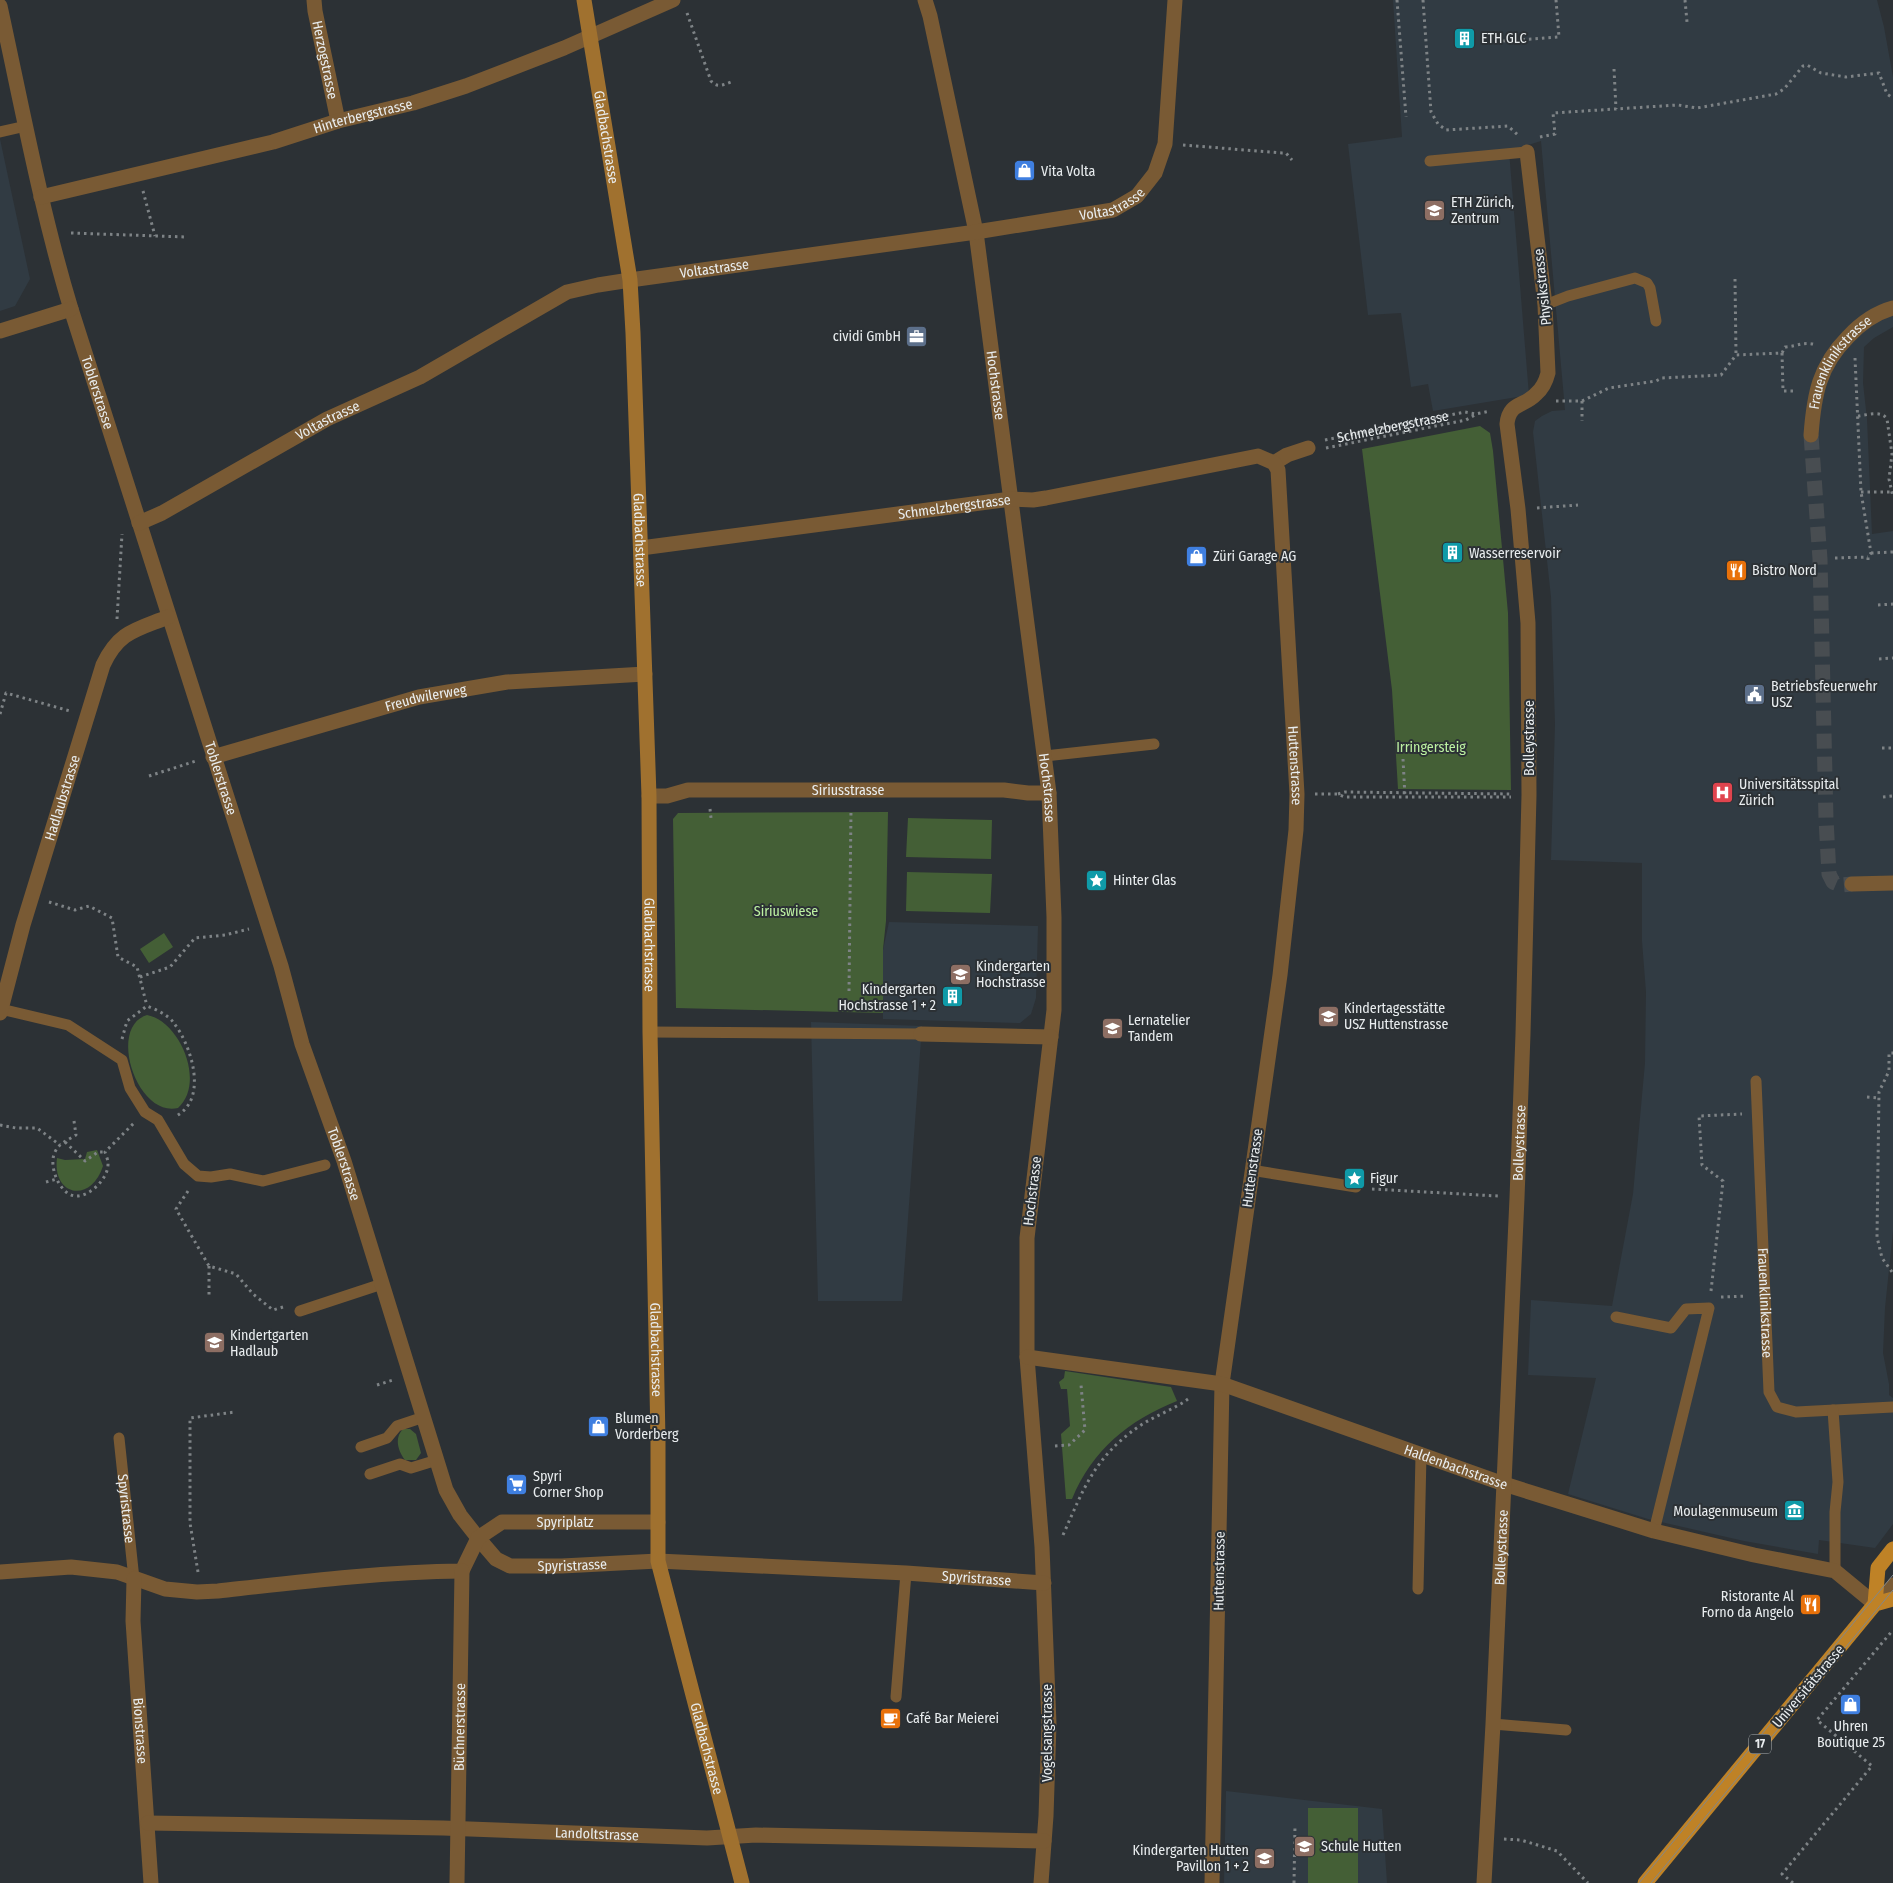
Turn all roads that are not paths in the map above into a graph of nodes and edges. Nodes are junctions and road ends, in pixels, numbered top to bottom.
1 (314, 0) edge
2 (584, 0) edge
3 (925, 0) edge
4 (1175, 0) edge
5 (679, 4) edge
6 (0, 6) edge
7 (591, 36) junction
8 (338, 121) junction
9 (26, 126) junction
10 (0, 132) edge
11 (1526, 152) joint
12 (1430, 160) dead end
13 (41, 197) junction
14 (976, 232) junction
15 (630, 280) junction
16 (1545, 305) junction
17 (1893, 308) edge
18 (71, 310) junction
19 (1656, 321) dead end
20 (0, 331) edge
21 (1516, 406) joint
22 (1811, 435) tunnel mouth
23 (1308, 448) road end
24 (1271, 461) junction
25 (1011, 499) junction
26 (139, 522) junction
27 (641, 548) junction
28 (168, 617) junction
29 (645, 674) junction
30 (1154, 744) dead end
31 (1045, 756) junction
32 (208, 758) junction
33 (1049, 793) junction
34 (649, 796) junction
35 (1893, 883) edge
36 (1852, 884) tunnel mouth
37 (5, 970) edge
38 (1, 1011) edge
39 (650, 1032) junction
40 (921, 1034) joint
41 (1051, 1037) junction
42 (1756, 1082) dead end
43 (325, 1165) dead end
44 (1251, 1170) junction
45 (1356, 1187) road end
46 (382, 1284) junction
47 (296, 1307) road end
48 (1616, 1317) dead end
49 (1027, 1357) junction
50 (1222, 1384) junction
51 (1893, 1407) edge
52 (1833, 1410) junction
53 (424, 1417) junction
54 (119, 1438) dead end
55 (361, 1447) dead end
56 (1421, 1455) junction
57 (437, 1460) junction
58 (370, 1474) dead end
59 (1504, 1484) junction
60 (658, 1522) junction
61 (1654, 1532) junction
62 (478, 1538) junction
63 (1893, 1549) edge
64 (658, 1561) junction
65 (1835, 1571) junction
66 (0, 1572) edge
67 (462, 1572) junction
68 (906, 1573) junction
69 (134, 1579) junction
70 (1044, 1583) junction
71 (1893, 1583) edge
72 (1418, 1589) dead end
73 (1893, 1599) edge
74 (1875, 1604) junction
75 (896, 1697) dead end
76 (1493, 1724) junction
77 (1566, 1730) dead end
78 (148, 1823) junction
79 (458, 1829) junction
80 (729, 1837) junction
81 (1044, 1841) junction
82 (152, 1883) edge
83 (456, 1883) edge
84 (742, 1883) edge
85 (1041, 1883) edge
86 (1212, 1883) edge
87 (1484, 1883) edge
88 (1645, 1883) edge

1 - 8 street, Herzogstrasse
2 - 7 street, Gladbachstrasse
3 - 14 street, Hochstrasse
4 - 14 street, Voltastrasse
5 - 7 street, Hinterbergstrasse
6 - 9 street, Toblerstrasse
7 - 8 street, Hinterbergstrasse
7 - 15 street, Gladbachstrasse
8 - 13 street, Hinterbergstrasse
9 - 10 lane
9 - 13 street, Toblerstrasse
11 - 12 lane
11 - 16 street, Physikstrasse
13 - 18 street, Toblerstrasse
14 - 15 street, Voltastrasse
14 - 25 street, Hochstrasse
15 - 26 street, Voltastrasse
15 - 27 street, Gladbachstrasse
16 - 19 lane
16 - 21 street, Physikstrasse
17 - 22 street, Frauenklinikstrasse
18 - 20 street
18 - 26 street, Toblerstrasse
21 - 59 street, Bolleystrasse
23 - 24 street, Schmelzbergstrasse
24 - 25 street, Schmelzbergstrasse
24 - 44 street, Huttenstrasse
25 - 27 street, Schmelzbergstrasse
25 - 31 street, Hochstrasse
26 - 28 street, Toblerstrasse
27 - 29 street, Gladbachstrasse
28 - 32 street, Toblerstrasse
28 - 37 street, Hadlaubstrasse
29 - 32 street, Freudwilerweg
29 - 34 street, Gladbachstrasse
30 - 31 lane
31 - 33 street, Hochstrasse
32 - 46 street, Toblerstrasse
33 - 34 street, Siriusstrasse
33 - 41 street, Hochstrasse
34 - 39 street, Gladbachstrasse
35 - 36 street
37 - 38 street, Hadlaubstrasse
38 - 43 lane
39 - 40 lane
39 - 60 street, Gladbachstrasse
40 - 41 street
41 - 49 street, Hochstrasse
42 - 52 lane, Frauenklinikstrasse
44 - 45 lane
44 - 50 street, Huttenstrasse
46 - 47 lane
46 - 53 street, Toblerstrasse
48 - 61 lane
49 - 50 street, Haldenbachstrasse
49 - 70 street, Hochstrasse
50 - 56 street, Haldenbachstrasse
50 - 86 street, Huttenstrasse
51 - 52 lane, Frauenklinikstrasse
52 - 65 lane
53 - 55 lane
53 - 57 street, Toblerstrasse
54 - 69 lane, Spyristrasse
56 - 59 street, Haldenbachstrasse
56 - 72 lane
57 - 58 lane
57 - 62 street, Toblerstrasse
59 - 61 street, Haldenbachstrasse
59 - 76 street, Bolleystrasse
60 - 62 street, Spyriplatz
60 - 64 street, Gladbachstrasse
61 - 65 street, Haldenbachstrasse
62 - 64 street, Spyristrasse
62 - 67 street
63 - 74 main road
64 - 68 street, Spyristrasse
64 - 80 street, Gladbachstrasse
65 - 74 street, Haldenbachstrasse
66 - 69 street
67 - 69 street
67 - 79 street, Büchnerstrasse
68 - 70 street, Spyristrasse
68 - 75 lane
69 - 78 street, Bionstrasse
70 - 81 street, Vogelsangstrasse
71 - 74 lane
73 - 74 main road
74 - 88 main road, Universitätstrasse / 17
76 - 77 lane
76 - 87 street, Bolleystrasse
78 - 79 street, Landoltstrasse
78 - 82 street, Bionstrasse
79 - 80 street, Landoltstrasse
79 - 83 street, Büchnerstrasse
80 - 81 street, Landoltstrasse
80 - 84 street, Gladbachstrasse
81 - 85 street, Vogelsangstrasse

